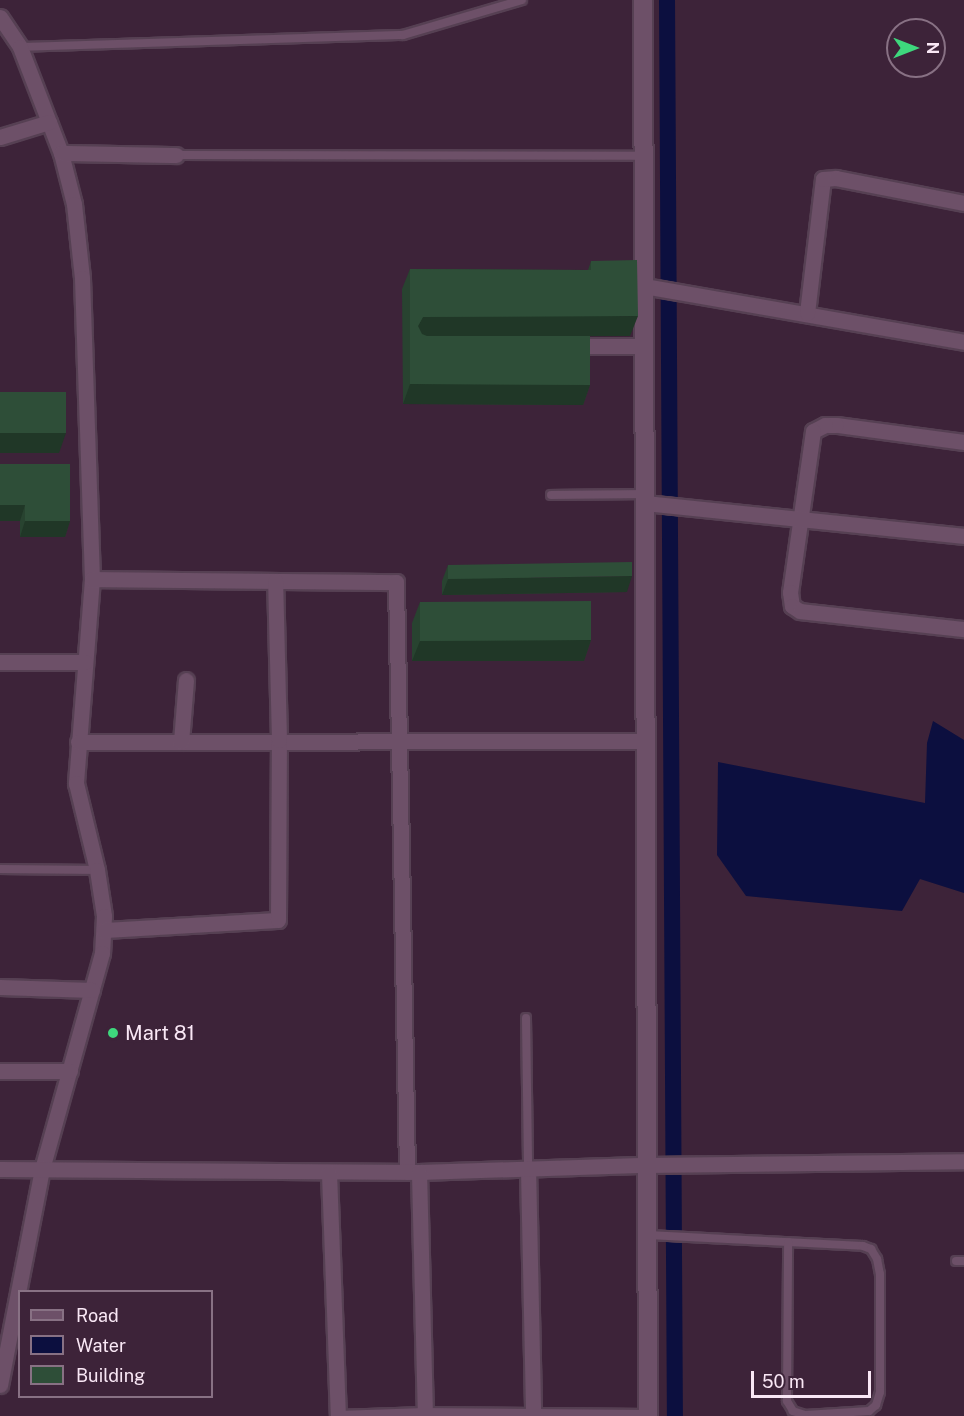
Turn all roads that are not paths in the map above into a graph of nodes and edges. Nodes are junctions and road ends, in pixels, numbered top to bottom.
1 (522, 0) edge
2 (643, 0) edge
3 (0, 17) edge
4 (20, 46) junction
5 (49, 122) junction
6 (0, 136) edge
7 (61, 153) junction
8 (176, 155) joint
9 (643, 156) junction
10 (964, 203) edge
11 (659, 289) junction
12 (807, 313) junction
13 (964, 342) edge
14 (561, 346) edge
15 (644, 346) junction
16 (964, 442) edge
17 (551, 495) dead end
18 (648, 500) junction
19 (800, 519) junction
20 (964, 536) edge
21 (92, 579) junction
22 (275, 581) junction
23 (964, 629) edge
24 (0, 662) edge
25 (86, 662) junction
26 (186, 680) dead end
27 (279, 740) junction
28 (398, 740) junction
29 (646, 741) junction
30 (78, 742) junction
31 (181, 742) junction
32 (0, 868) edge
33 (97, 870) junction
34 (104, 930) junction
35 (0, 987) edge
36 (92, 990) junction
37 (526, 1018) dead end
38 (0, 1071) edge
39 (70, 1071) junction
40 (964, 1161) edge
41 (651, 1165) junction
42 (528, 1168) junction
43 (0, 1169) edge
44 (42, 1169) junction
45 (413, 1172) junction
46 (329, 1173) junction
47 (656, 1235) junction
48 (788, 1242) junction
49 (2, 1365) edge
50 (0, 1385) edge
51 (424, 1414) edge
52 (533, 1414) edge
53 (338, 1415) edge
54 (648, 1415) edge

1 - 4 lane
2 - 9 street
3 - 4 street
4 - 5 street
5 - 6 street
5 - 7 street
7 - 8 street
7 - 21 street
8 - 9 lane
9 - 11 street
10 - 12 street
11 - 12 street
11 - 15 street
12 - 13 street
14 - 15 street
15 - 18 street
16 - 19 street
17 - 18 lane
18 - 19 street
18 - 29 street
19 - 20 street
19 - 23 street
21 - 22 street
21 - 25 street
22 - 27 street
22 - 28 street
24 - 25 street
25 - 30 street
26 - 31 street
27 - 28 street
27 - 31 street
27 - 34 street
28 - 29 street
28 - 45 street
29 - 41 street
30 - 31 street
30 - 33 street
32 - 33 lane
33 - 34 street
34 - 36 street
35 - 36 street
36 - 39 street
37 - 42 lane
38 - 39 street
39 - 44 street
40 - 41 street
41 - 42 street
41 - 47 street
42 - 45 street
42 - 52 street
43 - 44 street
44 - 46 street
44 - 49 street
45 - 46 street
45 - 51 street
46 - 53 street
47 - 48 lane
47 - 54 street
48 - 48 lane
49 - 50 street
51 - 52 lane
51 - 53 lane
52 - 54 lane

